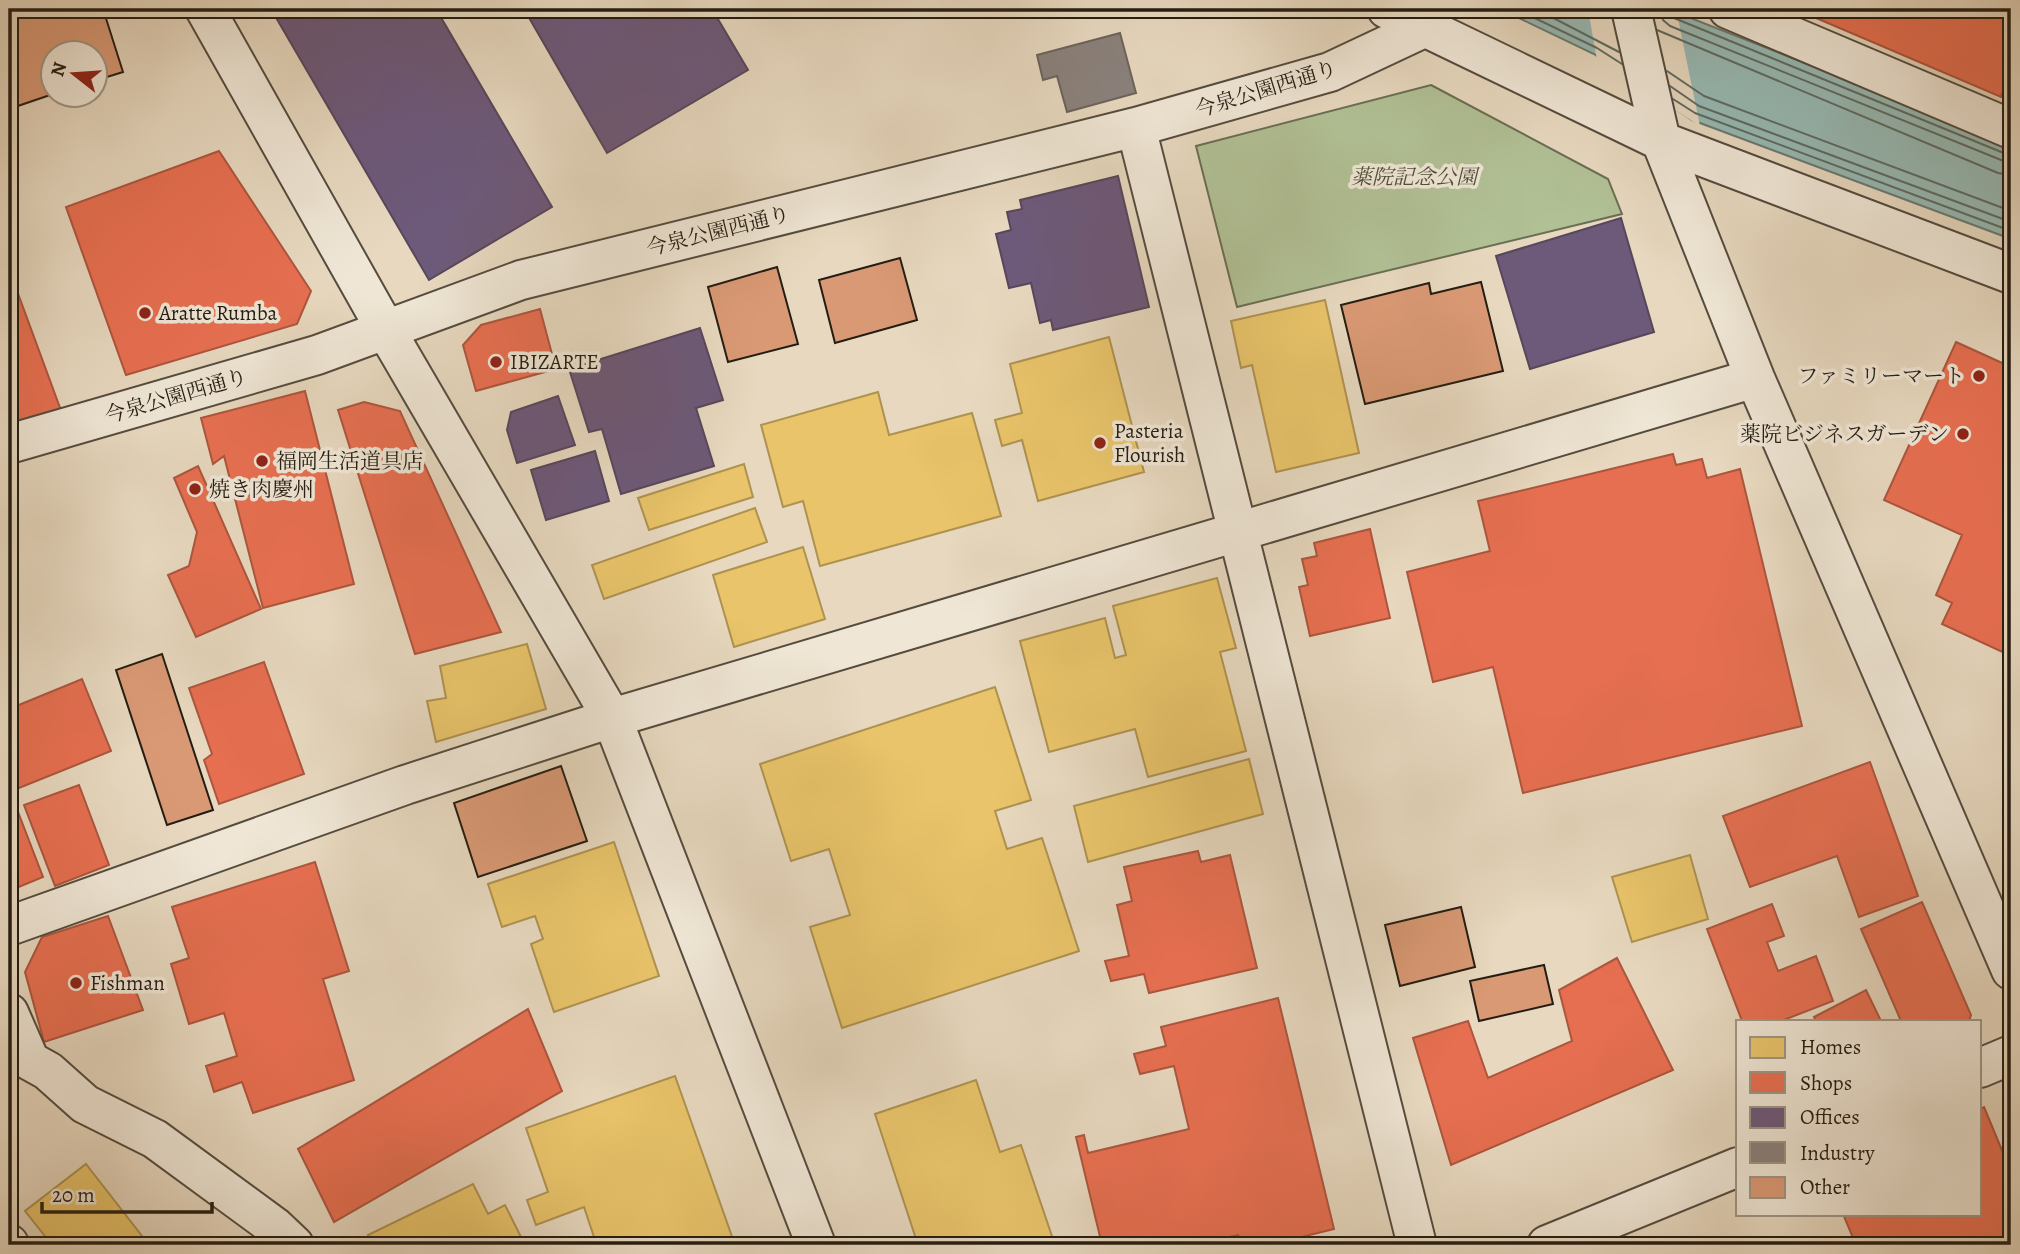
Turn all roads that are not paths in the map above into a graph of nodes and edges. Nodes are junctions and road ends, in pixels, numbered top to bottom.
1 (205, 9) edge
2 (1387, 9) edge
3 (1631, 9) edge
4 (1728, 9) edge
5 (1428, 26) junction
6 (1136, 127) junction
7 (2011, 129) edge
8 (1661, 141) junction
9 (2011, 274) edge
10 (387, 332) junction
11 (1755, 378) junction
12 (9, 444) edge
13 (1238, 533) junction
14 (612, 718) junction
15 (9, 926) edge
16 (2011, 970) edge
17 (9, 1013) edge
18 (2011, 1055) edge
19 (1982, 1067) edge
20 (19, 1068) edge
21 (1736, 1168) edge
22 (294, 1245) edge
23 (816, 1245) edge
24 (1418, 1245) edge
25 (1547, 1245) edge

1 - 10 street
2 - 5 street
3 - 8 street
4 - 7 street
5 - 6 street, 今泉公園西通り
5 - 8 street
6 - 10 street, 今泉公園西通り
6 - 13 street
8 - 9 street
8 - 11 street
10 - 12 street, 今泉公園西通り
10 - 14 street
11 - 13 street
11 - 16 street
13 - 14 street
13 - 24 street
14 - 15 street
14 - 23 street
17 - 20 street
18 - 19 street
20 - 22 street
21 - 25 street

